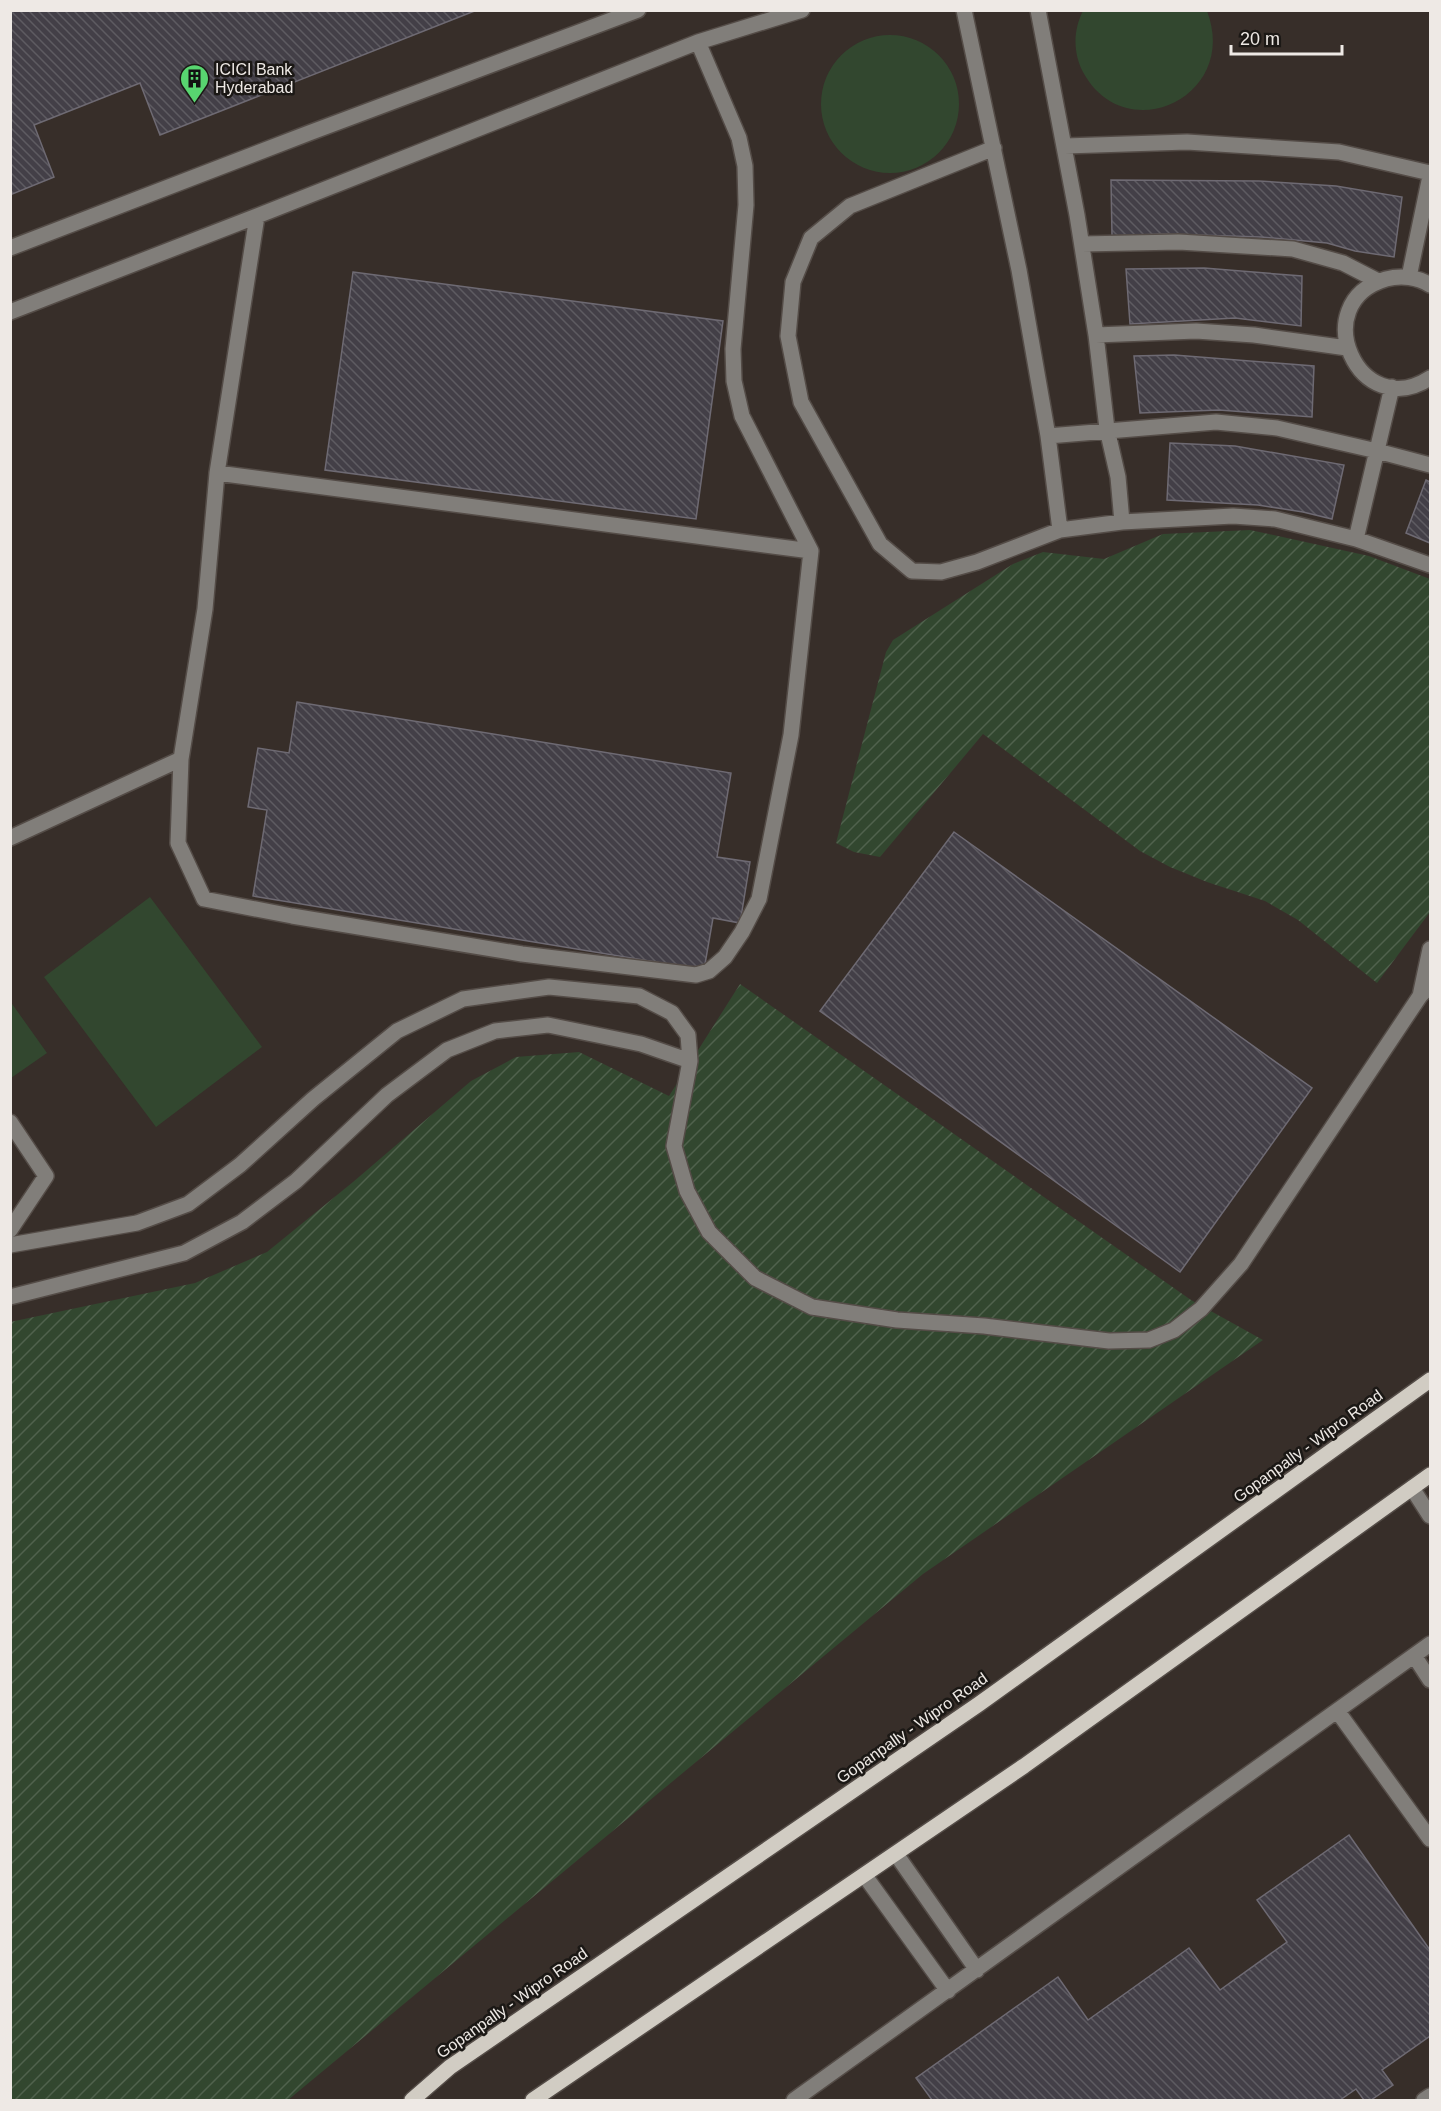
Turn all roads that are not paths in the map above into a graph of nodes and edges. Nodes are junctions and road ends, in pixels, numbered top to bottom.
1 (638, 10) edge
2 (802, 10) edge
3 (964, 10) edge
4 (1038, 10) edge
5 (698, 42) junction
6 (1065, 146) junction
7 (994, 148) junction
8 (1431, 174) edge
9 (257, 216) junction
10 (1082, 244) junction
11 (10, 248) edge
12 (1409, 277) junction
13 (1378, 281) junction
14 (1431, 285) edge
15 (10, 312) edge
16 (1096, 335) junction
17 (1347, 348) junction
18 (1431, 378) edge
19 (1392, 387) junction
20 (1107, 429) junction
21 (1047, 436) junction
22 (1377, 451) junction
23 (1431, 465) edge
24 (216, 473) junction
25 (1122, 522) junction
26 (1060, 530) junction
27 (1356, 539) junction
28 (811, 551) junction
29 (1431, 565) edge
30 (181, 759) junction
31 (10, 838) edge
32 (1431, 950) edge
33 (1425, 991) edge
34 (690, 1061) junction
35 (10, 1122) edge
36 (10, 1230) edge
37 (10, 1245) edge
38 (10, 1297) edge
39 (1431, 1380) edge
40 (1431, 1475) edge
41 (1412, 1488) junction
42 (1431, 1516) edge
43 (1431, 1644) edge
44 (1414, 1657) junction
45 (1431, 1680) edge
46 (1338, 1712) junction
47 (1431, 1839) edge
48 (896, 1854) junction
49 (865, 1876) junction
50 (977, 1970) junction
51 (948, 1991) junction
52 (1431, 2096) edge
53 (412, 2100) edge
54 (533, 2100) edge
55 (794, 2100) edge
56 (1424, 2100) edge

1 - 11 lane
2 - 5 lane
3 - 7 lane
4 - 6 lane
5 - 9 lane
5 - 28 lane
6 - 8 lane
6 - 10 lane
7 - 21 lane
7 - 26 lane
8 - 12 lane
9 - 15 lane
9 - 24 lane
10 - 13 lane
10 - 16 lane
12 - 13 lane
12 - 14 lane
13 - 17 lane
16 - 17 lane
16 - 20 lane
17 - 19 lane
18 - 19 lane
19 - 22 lane
20 - 21 lane
20 - 22 lane
20 - 25 lane
21 - 26 lane
22 - 23 lane
22 - 27 lane
24 - 28 lane
24 - 30 lane
25 - 26 lane
25 - 27 lane
27 - 29 lane
28 - 30 lane
30 - 31 lane
32 - 33 lane
33 - 34 lane
34 - 37 lane
34 - 38 lane
35 - 36 lane
39 - 53 main road, Gopanpally - Wipro Road
40 - 41 main road
41 - 42 lane
41 - 48 main road
43 - 44 lane
44 - 45 lane
44 - 46 lane
46 - 47 lane
46 - 50 lane
48 - 49 main road
48 - 50 lane
49 - 51 lane
49 - 54 main road
50 - 51 lane
51 - 55 lane
52 - 56 lane

